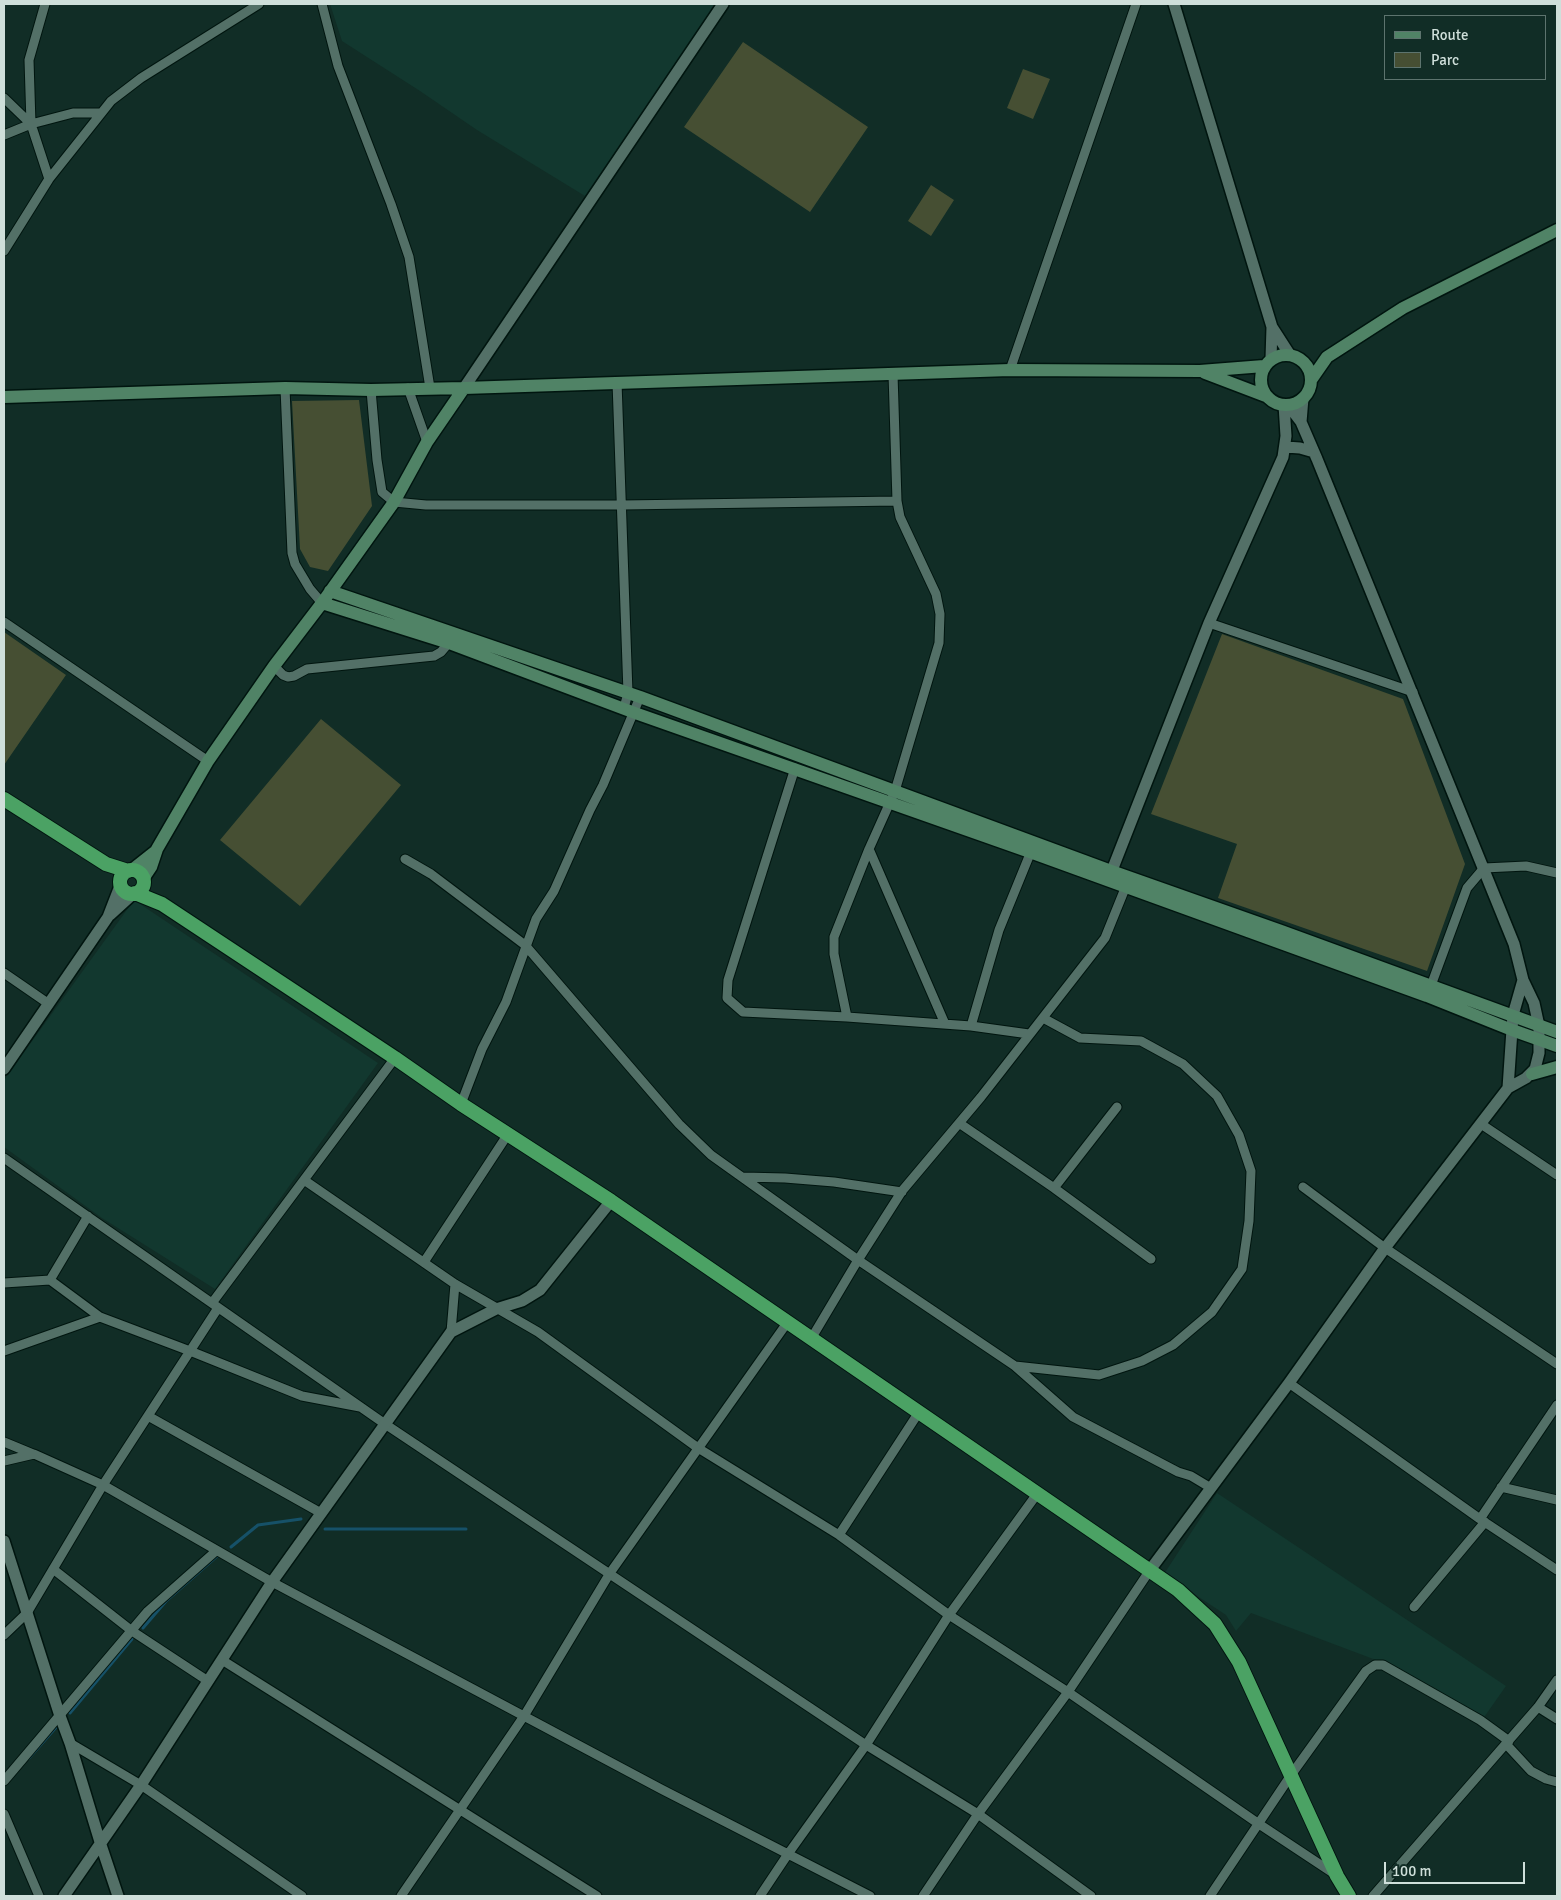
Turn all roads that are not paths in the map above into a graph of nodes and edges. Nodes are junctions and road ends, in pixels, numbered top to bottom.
1 (45, 4) edge
2 (259, 4) edge
3 (322, 4) edge
4 (723, 4) edge
5 (1136, 4) edge
6 (1174, 4) edge
7 (4, 98) edge
8 (101, 113) junction
9 (31, 124) junction
10 (4, 135) edge
11 (49, 179) junction
12 (1557, 230) edge
13 (4, 251) edge
14 (1272, 327) junction
15 (1294, 356) junction
16 (1327, 357) junction
17 (1268, 362) junction
18 (1010, 370) junction
19 (1200, 371) junction
20 (893, 374) junction
21 (1311, 380) junction
22 (617, 382) junction
23 (286, 388) junction
24 (408, 388) junction
25 (430, 388) junction
26 (464, 388) junction
27 (371, 390) junction
28 (4, 397) edge
29 (1268, 397) junction
30 (1303, 398) junction
31 (1286, 405) junction
32 (1301, 422) junction
33 (427, 442) junction
34 (1286, 448) junction
35 (1314, 452) junction
36 (897, 501) junction
37 (394, 502) junction
38 (622, 505) junction
39 (310, 589) junction
40 (330, 591) junction
41 (322, 603) junction
42 (4, 622) edge
43 (1209, 623) junction
44 (453, 638) junction
45 (274, 666) junction
46 (1413, 692) junction
47 (628, 693) junction
48 (640, 697) junction
49 (630, 710) junction
50 (208, 761) junction
51 (795, 768) junction
52 (893, 796) junction
53 (4, 799) edge
54 (1033, 846) junction
55 (869, 848) junction
56 (405, 859) dead end
57 (106, 864) junction
58 (1484, 868) junction
59 (1557, 873) edge
60 (1110, 875) junction
61 (136, 882) junction
62 (120, 885) junction
63 (1126, 886) junction
64 (108, 916) junction
65 (525, 945) junction
66 (4, 974) edge
67 (1523, 980) junction
68 (1430, 991) junction
69 (49, 1004) junction
70 (1513, 1015) junction
71 (847, 1017) junction
72 (1043, 1018) junction
73 (946, 1024) junction
74 (971, 1026) junction
75 (1539, 1026) junction
76 (1512, 1030) junction
77 (1557, 1032) edge
78 (1029, 1034) junction
79 (1540, 1041) junction
80 (1557, 1046) edge
81 (395, 1058) junction
82 (1557, 1067) edge
83 (4, 1069) edge
84 (1532, 1074) junction
85 (1508, 1088) junction
86 (461, 1104) junction
87 (1117, 1107) dead end
88 (959, 1123) junction
89 (1482, 1124) junction
90 (508, 1134) junction
91 (4, 1158) edge
92 (1557, 1175) edge
93 (742, 1177) junction
94 (304, 1180) junction
95 (1303, 1186) dead end
96 (1054, 1188) junction
97 (902, 1192) junction
98 (611, 1201) junction
99 (88, 1216) junction
100 (1385, 1248) junction
101 (1152, 1259) dead end
102 (858, 1260) junction
103 (424, 1262) junction
104 (50, 1280) junction
105 (4, 1283) edge
106 (455, 1284) junction
107 (215, 1305) junction
108 (496, 1309) junction
109 (100, 1317) junction
110 (787, 1323) junction
111 (451, 1332) junction
112 (811, 1339) junction
113 (4, 1350) edge
114 (190, 1351) junction
115 (1557, 1364) edge
116 (1015, 1366) junction
117 (1289, 1383) junction
118 (1557, 1405) edge
119 (363, 1408) junction
120 (919, 1412) junction
121 (148, 1416) junction
122 (386, 1424) junction
123 (4, 1442) edge
124 (698, 1448) junction
125 (34, 1454) junction
126 (4, 1460) edge
127 (103, 1485) junction
128 (1501, 1487) junction
129 (1211, 1488) junction
130 (1036, 1494) junction
131 (1557, 1500) edge
132 (321, 1513) junction
133 (1482, 1520) junction
134 (839, 1536) junction
135 (4, 1541) edge
136 (216, 1551) junction
137 (52, 1570) junction
138 (1150, 1570) junction
139 (1557, 1570) edge
140 (610, 1573) junction
141 (272, 1582) junction
142 (1414, 1607) dead end
143 (27, 1613) junction
144 (950, 1615) junction
145 (132, 1631) junction
146 (4, 1634) edge
147 (222, 1660) junction
148 (1557, 1680) edge
149 (208, 1681) junction
150 (1068, 1692) junction
151 (1538, 1707) junction
152 (60, 1716) junction
153 (524, 1716) junction
154 (1557, 1719) edge
155 (70, 1743) junction
156 (1507, 1743) junction
157 (866, 1745) junction
158 (1291, 1775) junction
159 (4, 1781) edge
160 (1557, 1782) edge
161 (141, 1785) junction
162 (460, 1809) junction
163 (4, 1814) edge
164 (978, 1814) junction
165 (1259, 1824) junction
166 (100, 1842) junction
167 (788, 1854) junction
168 (1337, 1876) junction
169 (39, 1896) edge
170 (64, 1896) edge
171 (118, 1896) edge
172 (302, 1896) edge
173 (401, 1896) edge
174 (597, 1896) edge
175 (760, 1896) edge
176 (870, 1896) edge
177 (923, 1896) edge
178 (1091, 1896) edge
179 (1210, 1896) edge
180 (1350, 1896) edge
181 (1373, 1896) edge

1 - 9 street
2 - 8 street
3 - 25 street
4 - 26 street
5 - 18 street
6 - 14 street
7 - 9 street
8 - 9 street
8 - 11 street
9 - 10 street
9 - 11 street
11 - 13 street
12 - 16 main road
14 - 15 street
14 - 17 street
15 - 16 main road
15 - 17 main road
15 - 21 main road
16 - 21 main road
17 - 19 main road
17 - 29 main road
18 - 19 main road
18 - 20 main road
19 - 29 main road
20 - 22 main road
20 - 36 street
21 - 30 main road
22 - 26 main road
22 - 38 street
23 - 27 main road
23 - 28 main road
23 - 39 street
24 - 25 main road
24 - 27 main road
24 - 33 street
25 - 26 main road
26 - 33 main road
27 - 37 street
29 - 31 main road
30 - 31 main road
30 - 32 street
31 - 32 street
31 - 34 street
32 - 35 street
33 - 37 main road
34 - 35 street
34 - 43 street
35 - 46 street
36 - 38 street
36 - 52 street
37 - 38 street
37 - 40 main road
38 - 47 street
39 - 40 street
39 - 41 street
40 - 41 main road
40 - 44 main road
41 - 44 main road
41 - 45 main road
42 - 50 street
43 - 46 street
43 - 60 street
44 - 45 street
44 - 47 main road
44 - 49 main road
45 - 50 main road
46 - 58 street
47 - 48 main road
47 - 49 street
48 - 49 street
48 - 52 main road
49 - 51 main road
49 - 65 street
50 - 61 main road
51 - 52 main road
51 - 71 street
52 - 54 main road
52 - 55 street
53 - 57 highway
54 - 60 main road
54 - 74 street
55 - 71 street
55 - 73 street
56 - 65 street
57 - 61 highway
57 - 62 highway
58 - 59 street
58 - 67 street
58 - 68 street
60 - 63 main road
60 - 68 main road
61 - 62 highway
61 - 64 street
61 - 81 highway
62 - 64 street
63 - 68 main road
63 - 72 street
64 - 69 street
65 - 86 street
65 - 93 street
66 - 69 street
67 - 70 street
67 - 75 street
68 - 70 main road
68 - 76 main road
69 - 83 street
70 - 75 main road
70 - 76 street
71 - 73 street
72 - 78 street
72 - 116 street
73 - 74 street
74 - 78 street
75 - 77 main road
75 - 79 street
76 - 79 main road
76 - 85 street
78 - 88 street
79 - 80 main road
79 - 84 street
81 - 86 highway
81 - 94 street
82 - 84 main road
84 - 85 street
85 - 89 street
86 - 90 highway
87 - 96 street
88 - 96 street
88 - 97 street
89 - 92 street
89 - 100 street
90 - 98 highway
90 - 103 street
91 - 99 street
93 - 97 street
93 - 102 street
94 - 103 street
94 - 107 street
95 - 100 street
96 - 101 street
97 - 102 street
98 - 108 street
98 - 110 highway
99 - 104 street
99 - 107 street
100 - 115 street
100 - 117 street
102 - 112 street
102 - 116 street
103 - 106 street
104 - 105 street
104 - 109 street
106 - 108 street
106 - 111 street
107 - 114 street
107 - 119 street
108 - 111 street
108 - 124 street
109 - 113 street
109 - 114 street
110 - 112 highway
110 - 124 street
111 - 122 street
112 - 120 highway
114 - 119 street
114 - 121 street
116 - 129 street
117 - 129 street
117 - 133 street
118 - 128 street
119 - 122 street
120 - 130 highway
120 - 134 street
121 - 127 street
121 - 132 street
122 - 132 street
122 - 140 street
123 - 125 street
124 - 134 street
124 - 140 street
125 - 126 street
125 - 127 street
127 - 136 street
127 - 137 street
128 - 131 street
128 - 133 street
129 - 138 street
130 - 138 highway
130 - 144 street
132 - 141 street
133 - 139 street
133 - 142 street
134 - 144 street
135 - 143 street
136 - 141 street
136 - 145 street
137 - 143 street
137 - 145 street
138 - 150 street
138 - 158 highway
140 - 153 street
140 - 157 street
141 - 147 street
141 - 153 street
143 - 146 street
143 - 152 street
144 - 150 street
144 - 157 street
145 - 149 street
145 - 152 street
147 - 149 street
147 - 162 street
148 - 151 street
149 - 161 street
150 - 164 street
150 - 165 street
151 - 154 street
151 - 156 street
152 - 155 street
152 - 159 street
153 - 162 street
153 - 167 street
155 - 161 street
155 - 166 street
156 - 158 street
156 - 160 street
156 - 181 street
157 - 164 street
157 - 167 street
158 - 165 street
158 - 168 highway
161 - 166 street
161 - 172 street
162 - 173 street
162 - 174 street
163 - 169 street
164 - 177 street
164 - 178 street
165 - 168 street
165 - 179 street
166 - 170 street
166 - 171 street
167 - 175 street
167 - 176 street
168 - 180 highway

